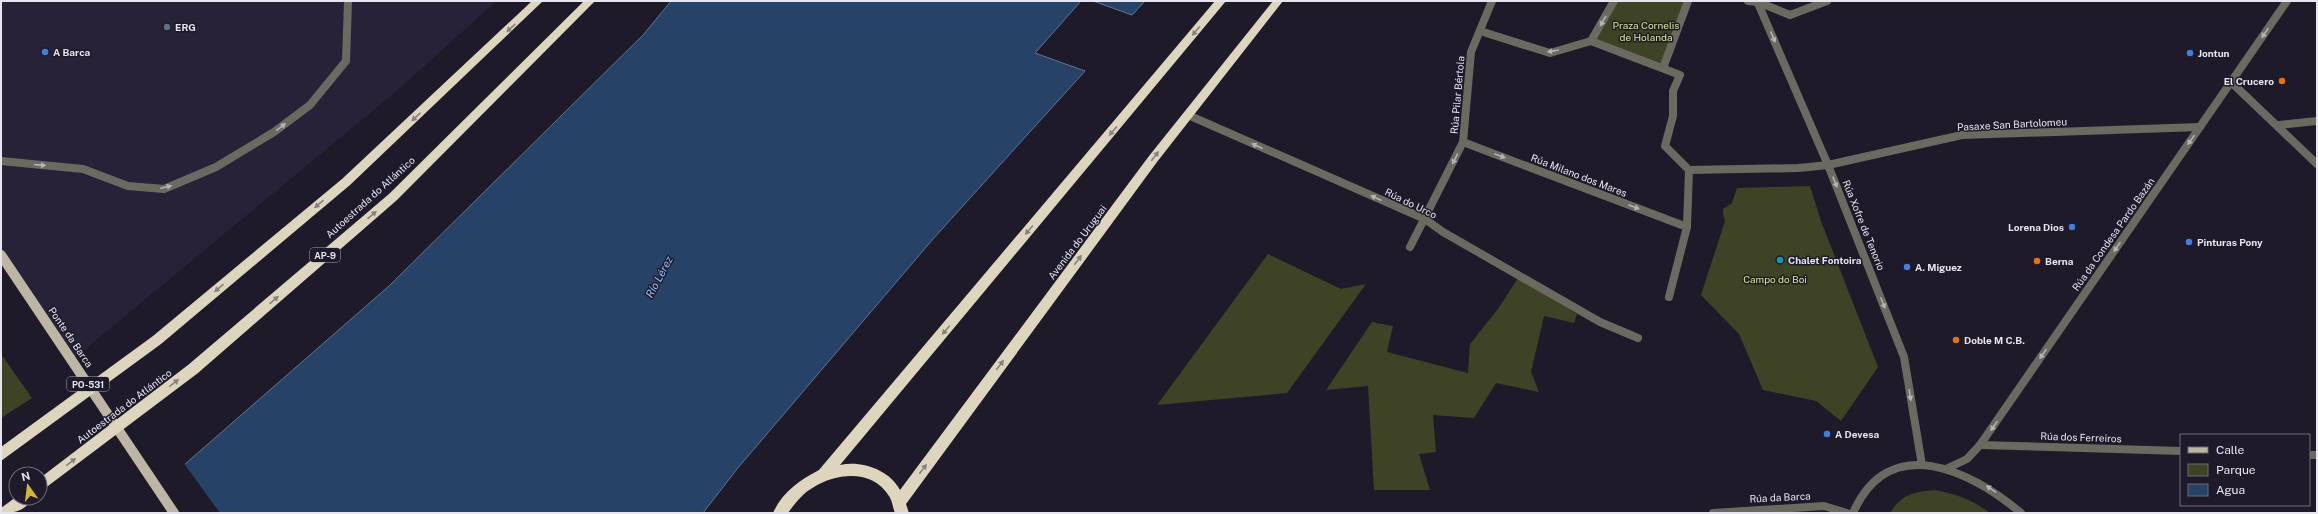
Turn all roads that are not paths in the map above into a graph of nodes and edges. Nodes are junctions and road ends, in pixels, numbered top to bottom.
1 (348, 1) edge
2 (538, 1) edge
3 (590, 1) edge
4 (1221, 1) edge
5 (1278, 1) edge
6 (1492, 1) edge
7 (1614, 1) edge
8 (1688, 1) edge
9 (1748, 1) edge
10 (1757, 1) edge
11 (1828, 1) edge
12 (2287, 1) edge
13 (1480, 31) junction
14 (1591, 41) junction
15 (1663, 68) junction
16 (2231, 82) junction
17 (1188, 115) junction
18 (2317, 121) edge
19 (2279, 125) junction
20 (2200, 127) junction
21 (1463, 142) junction
22 (1, 161) edge
23 (2317, 164) edge
24 (1828, 165) junction
25 (1689, 170) junction
26 (1425, 220) junction
27 (1687, 227) junction
28 (1410, 247) dead end
29 (1, 255) edge
30 (1668, 297) dead end
31 (1638, 338) dead end
32 (1980, 445) junction
33 (2180, 451) edge
34 (1, 455) edge
35 (1922, 465) junction
36 (1946, 469) junction
37 (825, 473) junction
38 (48, 480) edge
39 (14, 506) edge
40 (901, 507) edge
41 (5, 513) edge
42 (174, 513) edge
43 (780, 513) edge
44 (1713, 513) edge
45 (1847, 513) edge
46 (1853, 513) edge
47 (2021, 513) edge

22 -> 1 street
2 -> 34 highway
38 -> 3 highway, Autoestrada do Atlántico / AP-9
4 -> 37 highway
5 - 17 highway, Avenida do Uruguai
6 - 13 street, Rúa Pilar Bértola
7 -> 14 street
8 - 15 street
9 - 10 street
10 - 11 street
10 -> 24 street, Rúa Xofre de Tenorio
12 -> 16 street, Rúa da Condesa Pardo Bazán
14 -> 13 street
13 - 21 street, Rúa Pilar Bértola
14 - 15 street
15 - 25 street
16 - 19 street
16 - 20 street, Rúa da Condesa Pardo Bazán
26 -> 17 street, Rúa do Urco
40 -> 17 highway, Avenida do Uruguai
18 - 19 street
19 - 23 street
20 - 24 street, Pasaxe San Bartolomeu
20 -> 32 street, Rúa da Condesa Pardo Bazán
21 -> 26 street, Rúa Pilar Bértola
21 -> 27 street, Rúa Milano dos Mares
24 - 25 street
24 -> 35 street, Rúa Xofre de Tenorio
25 - 27 street
26 - 28 street, Rúa Pilar Bértola
26 - 31 street, Rúa do Urco
27 - 30 street
29 - 42 main road, Ponte da Barca / PO-531
32 - 33 street, Rúa dos Ferreiros
32 - 36 street, Rúa da Condesa Pardo Bazán
35 - 36 street
35 - 46 street
47 -> 36 street
37 - 40 highway
37 - 43 highway
39 - 41 highway
44 - 45 street, Rúa da Barca

